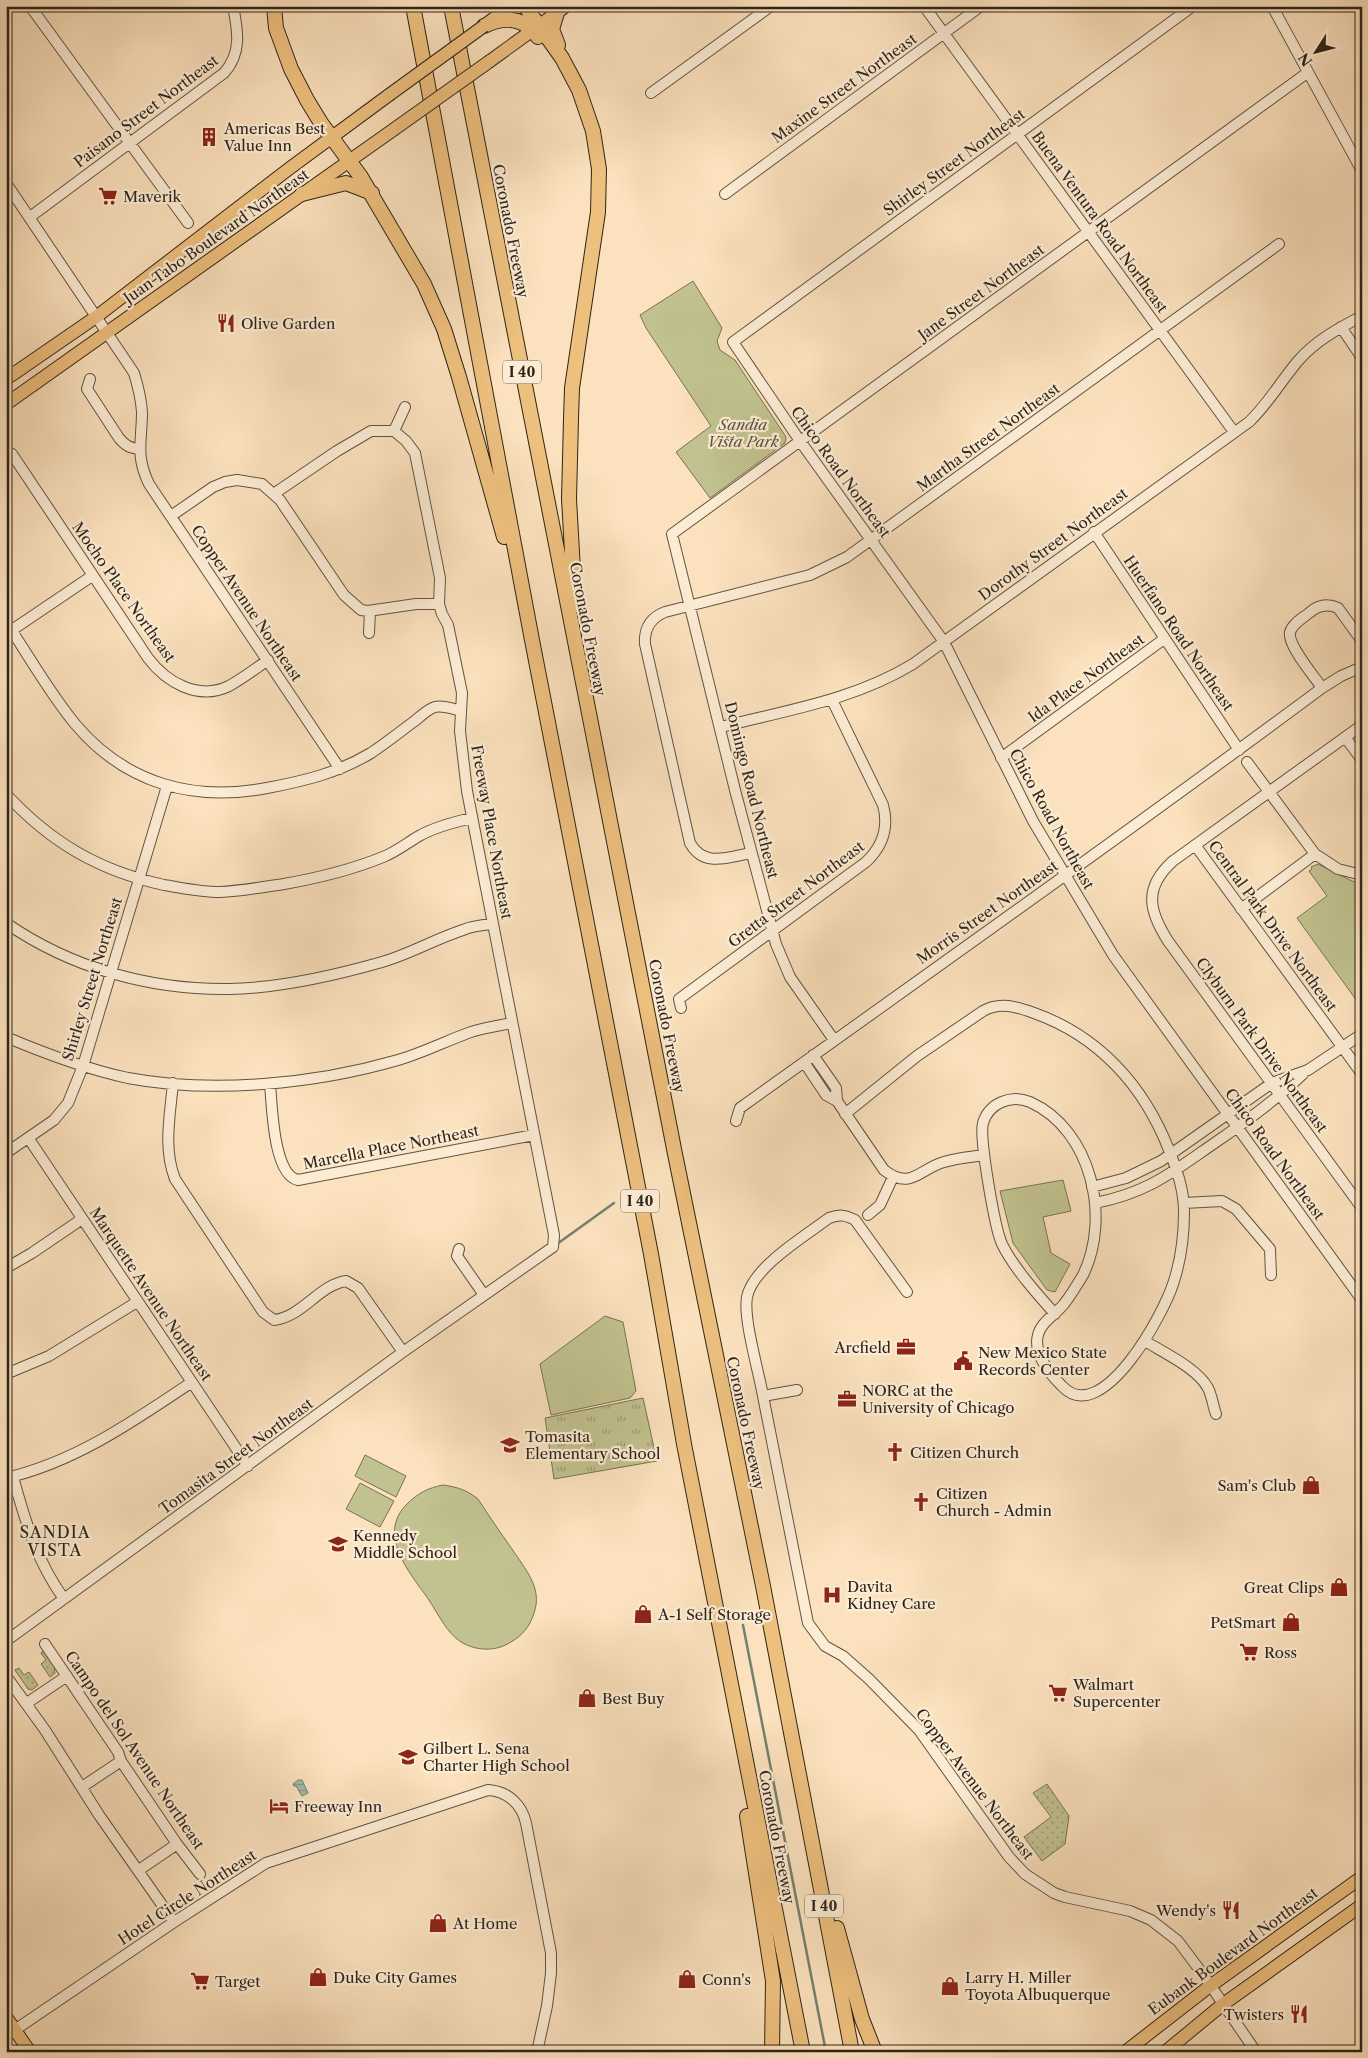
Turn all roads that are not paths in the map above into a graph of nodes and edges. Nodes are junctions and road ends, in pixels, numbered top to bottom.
1 (30, 6) edge
2 (234, 6) edge
3 (274, 6) edge
4 (413, 6) edge
5 (451, 6) edge
6 (511, 6) edge
7 (525, 6) edge
8 (771, 6) edge
9 (924, 6) edge
10 (981, 6) edge
11 (1193, 6) edge
12 (1272, 6) edge
13 (561, 10) edge
14 (484, 26) junction
15 (536, 28) junction
16 (944, 33) junction
17 (1307, 73) junction
18 (651, 93) dead end
19 (1017, 134) junction
20 (332, 137) junction
21 (130, 144) junction
22 (350, 160) junction
23 (1362, 172) edge
24 (599, 180) junction
25 (6, 183) edge
26 (372, 193) junction
27 (302, 194) junction
28 (725, 194) dead end
29 (30, 217) junction
30 (188, 223) dead end
31 (1089, 232) junction
32 (1279, 244) dead end
33 (1362, 316) edge
34 (96, 317) junction
35 (1341, 327) junction
36 (1160, 330) junction
37 (106, 332) junction
38 (733, 342) joint
39 (1362, 358) edge
40 (90, 378) dead end
41 (6, 379) edge
42 (6, 404) edge
43 (405, 407) dead end
44 (394, 431) junction
45 (1234, 432) junction
46 (800, 441) junction
47 (139, 449) junction
48 (12, 454) dead end
49 (275, 493) junction
50 (171, 516) junction
51 (1094, 532) junction
52 (672, 534) joint
53 (872, 540) junction
54 (92, 576) junction
55 (439, 604) junction
56 (690, 606) junction
57 (370, 611) junction
58 (9, 626) edge
59 (369, 633) dead end
60 (1164, 639) junction
61 (532, 640) junction
62 (1362, 640) edge
63 (944, 642) junction
64 (268, 660) junction
65 (1362, 667) edge
66 (1322, 688) junction
67 (832, 700) junction
68 (461, 711) junction
69 (1362, 725) edge
70 (721, 727) junction
71 (593, 737) junction
72 (1346, 737) junction
73 (1239, 750) junction
74 (1001, 758) junction
75 (1362, 760) edge
76 (1247, 762) dead end
77 (340, 769) junction
78 (167, 786) junction
79 (1269, 792) junction
80 (6, 794) edge
81 (472, 818) junction
82 (1195, 845) junction
83 (751, 853) junction
84 (1315, 854) junction
85 (1362, 875) edge
86 (1066, 876) junction
87 (138, 878) junction
88 (1241, 908) junction
89 (6, 923) edge
90 (493, 924) junction
91 (772, 932) junction
92 (110, 972) junction
93 (681, 1008) dead end
94 (512, 1023) junction
95 (1362, 1034) edge
96 (6, 1037) edge
97 (834, 1040) junction
98 (1343, 1048) junction
99 (813, 1055) junction
100 (804, 1062) junction
101 (83, 1066) junction
102 (1308, 1070) junction
103 (1362, 1074) edge
104 (1272, 1083) junction
105 (173, 1084) junction
106 (270, 1084) junction
107 (1281, 1096) junction
108 (837, 1101) junction
109 (845, 1114) junction
110 (1228, 1115) junction
111 (736, 1121) dead end
112 (1237, 1128) junction
113 (534, 1135) junction
114 (29, 1139) junction
115 (6, 1153) edge
116 (984, 1155) junction
117 (1171, 1155) junction
118 (1176, 1170) junction
119 (893, 1177) junction
120 (1092, 1187) junction
121 (1184, 1202) junction
122 (1095, 1203) junction
123 (1362, 1208) edge
124 (868, 1215) dead end
125 (82, 1219) junction
126 (553, 1247) joint
127 (459, 1249) dead end
128 (6, 1268) edge
129 (1271, 1275) dead end
130 (907, 1292) dead end
131 (484, 1295) junction
132 (1362, 1300) edge
133 (136, 1302) junction
134 (1055, 1314) junction
135 (1145, 1341) junction
136 (404, 1352) junction
137 (6, 1374) edge
138 (192, 1382) junction
139 (797, 1390) dead end
140 (764, 1396) junction
141 (1216, 1414) dead end
142 (248, 1466) junction
143 (10, 1478) edge
144 (64, 1599) junction
145 (6, 1642) edge
146 (45, 1644) dead end
147 (6, 1676) edge
148 (67, 1676) junction
149 (27, 1703) junction
150 (796, 1759) junction
151 (121, 1761) junction
152 (745, 1763) junction
153 (82, 1787) junction
154 (177, 1844) junction
155 (139, 1870) junction
156 (200, 1874) dead end
157 (1362, 1877) edge
158 (1362, 1905) edge
159 (174, 1922) junction
160 (1210, 1986) junction
161 (1222, 2005) junction
162 (6, 2017) edge
163 (11, 2033) edge
164 (30, 2052) edge
165 (537, 2052) edge
166 (772, 2052) edge
167 (803, 2052) edge
168 (852, 2052) edge
169 (874, 2052) edge
170 (1124, 2052) edge
171 (1165, 2052) edge
172 (1256, 2052) edge

1 - 21 street
2 - 21 street, Paisano Street Northeast
3 - 20 highway
4 - 61 highway, Coronado Freeway / I 40
5 - 71 highway, Coronado Freeway / I 40
6 - 14 main road, Juan Tabo Boulevard Northeast
7 - 15 highway
8 - 18 street
9 - 16 street, Buena Ventura Road Northeast
10 - 16 street, Maxine Street Northeast
11 - 19 street, Shirley Street Northeast
12 - 17 street
13 - 15 main road, Juan Tabo Boulevard Northeast
13 - 24 highway
14 - 15 highway
14 - 20 main road, Juan Tabo Boulevard Northeast, bridge
15 - 22 main road, Juan Tabo Boulevard Northeast, bridge
15 - 24 highway
16 - 19 street, Buena Ventura Road Northeast
16 - 28 street, Maxine Street Northeast
17 - 23 street
17 - 31 street, Jane Street Northeast
19 - 31 street, Buena Ventura Road Northeast
19 - 38 street, Shirley Street Northeast
20 - 22 highway
20 - 34 main road, Juan Tabo Boulevard Northeast
21 - 29 street, Paisano Street Northeast
21 - 30 street
22 - 26 highway
22 - 27 main road, Juan Tabo Boulevard Northeast
24 - 71 highway
25 - 29 street, Copper Avenue Northeast
26 - 27 highway
26 - 61 highway
27 - 37 main road, Juan Tabo Boulevard Northeast
29 - 34 street, Copper Avenue Northeast
31 - 36 street, Buena Ventura Road Northeast
31 - 46 street, Jane Street Northeast
32 - 36 street, Martha Street Northeast
33 - 35 street, Dorothy Street Northeast
34 - 37 street, Copper Avenue Northeast
34 - 41 main road, Juan Tabo Boulevard Northeast
35 - 39 street
35 - 45 street, Dorothy Street Northeast
36 - 45 street, Buena Ventura Road Northeast
36 - 53 street, Martha Street Northeast
37 - 42 main road, Juan Tabo Boulevard Northeast
37 - 47 street, Copper Avenue Northeast
38 - 46 street, Chico Road Northeast
40 - 47 street
43 - 44 street
44 - 49 street
44 - 55 street, Freeway Place Northeast
45 - 51 street, Dorothy Street Northeast
46 - 52 street, Jane Street Northeast
46 - 53 street, Chico Road Northeast
47 - 50 street, Copper Avenue Northeast
48 - 54 street, Mocho Place Northeast
49 - 50 street
49 - 57 street
50 - 64 street, Copper Avenue Northeast
51 - 60 street, Huerfano Road Northeast
51 - 63 street, Dorothy Street Northeast
52 - 56 street, Domingo Road Northeast
53 - 56 street, Martha Street Northeast
53 - 63 street, Chico Road Northeast
54 - 58 street
54 - 64 street, Mocho Place Northeast
55 - 57 street
55 - 68 street, Freeway Place Northeast
56 - 70 street, Domingo Road Northeast
56 - 83 street, Martha Street Northeast
57 - 59 street
58 - 78 street
60 - 73 street, Huerfano Road Northeast
60 - 74 street, Ida Place Northeast
61 - 152 highway, Coronado Freeway / I 40
62 - 66 street
63 - 67 street, Dorothy Street Northeast
63 - 74 street, Chico Road Northeast
64 - 77 street, Copper Avenue Northeast
65 - 66 street, Morris Street Northeast
66 - 73 street, Morris Street Northeast
67 - 70 street, Dorothy Street Northeast
67 - 91 street, Gretta Street Northeast
68 - 77 street
68 - 81 street, Freeway Place Northeast
69 - 72 street
70 - 83 street, Domingo Road Northeast
71 - 150 highway, Coronado Freeway / I 40
72 - 75 street
72 - 79 street
73 - 86 street, Morris Street Northeast
74 - 86 street, Chico Road Northeast
76 - 79 street
77 - 78 street
78 - 87 street, Shirley Street Northeast
79 - 82 street
79 - 84 street
80 - 87 street
81 - 87 street
81 - 90 street, Freeway Place Northeast
82 - 88 street, Central Park Drive Northeast
82 - 104 street, Clyburn Park Drive Northeast
83 - 91 street, Domingo Road Northeast
84 - 85 street
84 - 88 street
86 - 97 street, Morris Street Northeast
86 - 110 street, Chico Road Northeast
87 - 92 street, Shirley Street Northeast
88 - 98 street, Central Park Drive Northeast
89 - 92 street
90 - 92 street
90 - 94 street, Freeway Place Northeast
91 - 93 street, Gretta Street Northeast
91 - 97 street, Domingo Road Northeast
92 - 101 street, Shirley Street Northeast
94 - 106 street
94 - 113 street, Freeway Place Northeast
95 - 98 street
96 - 101 street
97 - 99 street, Morris Street Northeast
98 - 102 street
98 - 103 street, Central Park Drive Northeast
99 - 100 street, Morris Street Northeast
99 - 108 street
100 - 108 street
100 - 111 street, Morris Street Northeast
101 - 105 street
101 - 114 street, Shirley Street Northeast
102 - 104 street
102 - 107 street
104 - 107 street, Clyburn Park Drive Northeast
104 - 110 street
105 - 106 street
105 - 136 street
106 - 113 street, Marcella Place Northeast
107 - 112 street
107 - 123 street, Clyburn Park Drive Northeast
108 - 109 street
109 - 117 street
109 - 119 street
110 - 112 street, Chico Road Northeast
110 - 117 street
112 - 118 street
112 - 132 street, Chico Road Northeast
113 - 126 street, Freeway Place Northeast
114 - 115 street, Shirley Street Northeast
114 - 125 street, Marquette Avenue Northeast
116 - 119 street
116 - 120 street
116 - 134 street
117 - 118 street
117 - 120 street
118 - 121 street
118 - 122 street
119 - 124 street
120 - 122 street
121 - 129 street
121 - 135 street
122 - 134 street
125 - 128 street
125 - 133 street, Marquette Avenue Northeast
126 - 131 street, Tomasita Street Northeast
127 - 131 street
130 - 140 street, Copper Avenue Northeast
131 - 136 street, Tomasita Street Northeast
133 - 137 street
133 - 138 street, Marquette Avenue Northeast
134 - 135 street
135 - 141 street
136 - 142 street, Tomasita Street Northeast
138 - 142 street, Marquette Avenue Northeast
138 - 143 street
139 - 140 street
140 - 160 street, Copper Avenue Northeast
142 - 144 street, Tomasita Street Northeast
143 - 144 street
144 - 145 street, Tomasita Street Northeast
146 - 148 street, Campo del Sol Avenue Northeast
147 - 149 street
148 - 149 street
148 - 151 street, Campo del Sol Avenue Northeast
149 - 153 street
150 - 168 highway, Coronado Freeway / I 40
150 - 169 highway
151 - 153 street
151 - 154 street, Campo del Sol Avenue Northeast
152 - 166 highway
152 - 167 highway, Coronado Freeway / I 40
153 - 155 street
154 - 155 street
154 - 156 street, Campo del Sol Avenue Northeast
155 - 159 street
157 - 160 main road, Eubank Boulevard Northeast
158 - 161 main road
159 - 163 street, Hotel Circle Northeast
159 - 165 street, Hotel Circle Northeast
160 - 161 street, Copper Avenue Northeast
160 - 170 main road, Eubank Boulevard Northeast
161 - 171 main road
161 - 172 street, Copper Avenue Northeast
162 - 163 main road
163 - 164 main road

